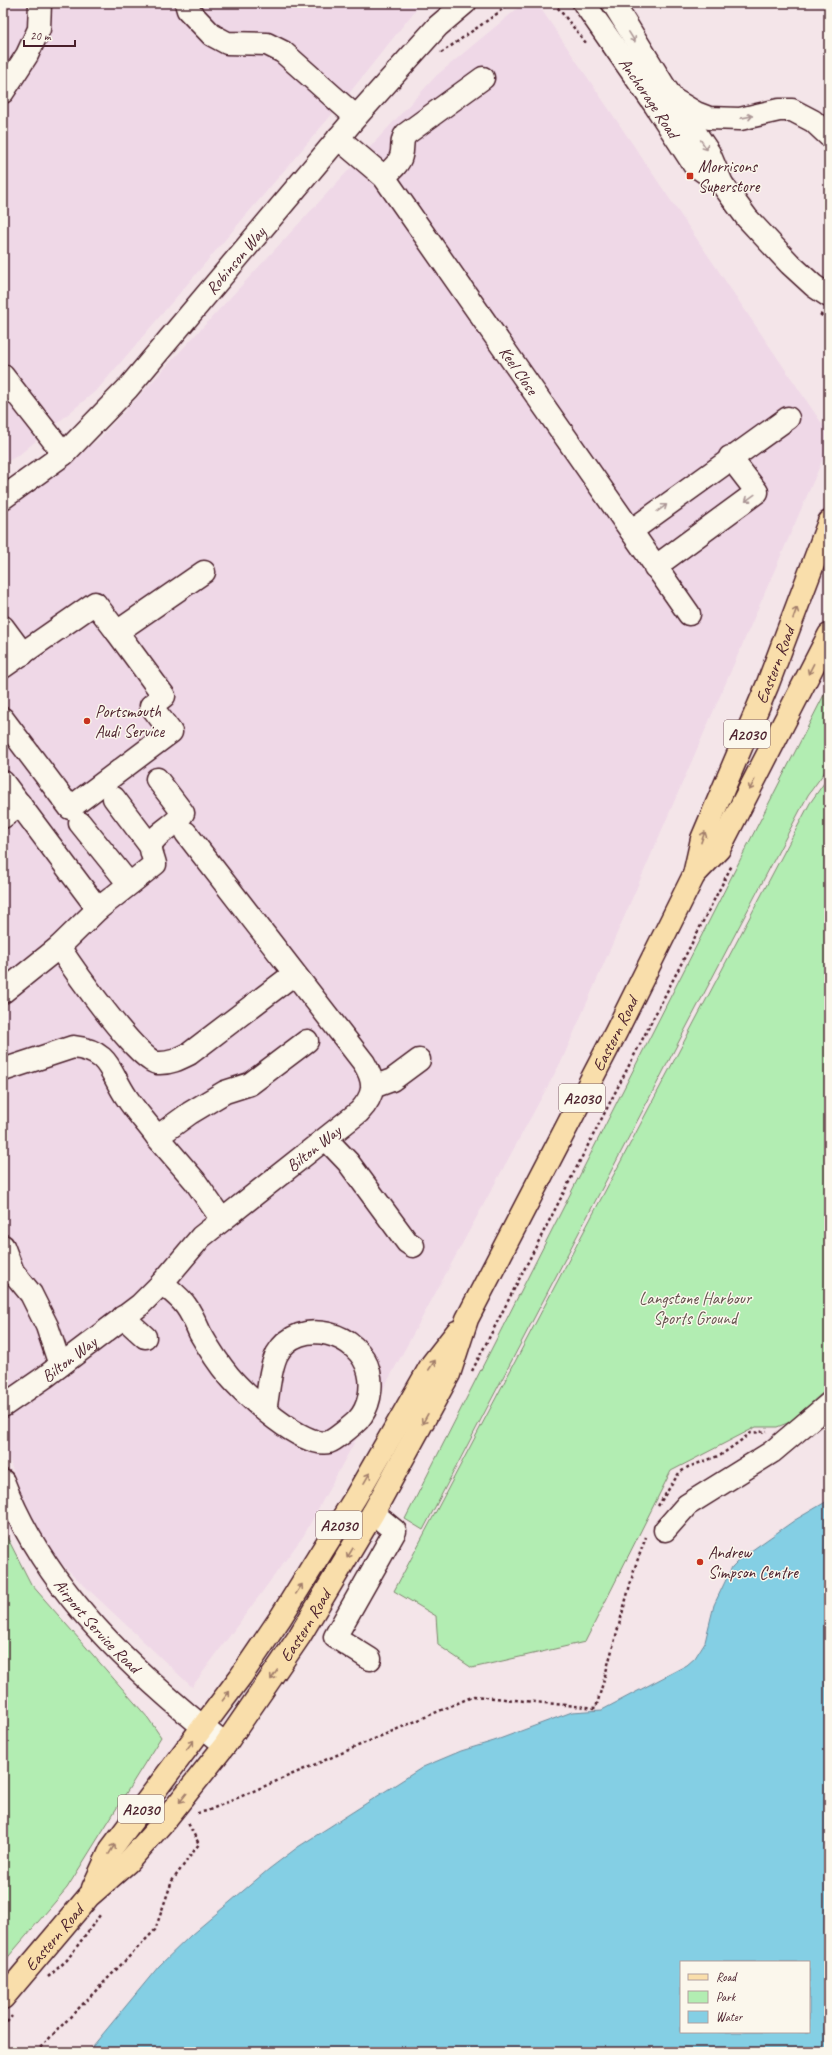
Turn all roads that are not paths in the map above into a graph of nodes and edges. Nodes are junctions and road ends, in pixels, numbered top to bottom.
1 (40, 3) edge
2 (186, 3) edge
3 (584, 3) edge
4 (613, 3) edge
5 (460, 5) edge
6 (483, 78) dead end
7 (3, 92) edge
8 (672, 98) junction
9 (356, 118) junction
10 (829, 136) edge
11 (338, 138) junction
12 (384, 177) junction
13 (722, 184) junction
14 (829, 296) edge
15 (3, 376) edge
16 (788, 418) dead end
17 (64, 454) junction
18 (730, 457) junction
19 (3, 498) edge
20 (829, 522) edge
21 (630, 531) junction
22 (655, 567) junction
23 (204, 572) dead end
24 (689, 614) dead end
25 (3, 627) edge
26 (117, 632) junction
27 (829, 635) edge
28 (23, 654) junction
29 (3, 668) edge
30 (3, 719) edge
31 (157, 779) dead end
32 (3, 782) edge
33 (114, 798) dead end
34 (20, 804) junction
35 (3, 817) edge
36 (80, 823) dead end
37 (186, 833) dead end
38 (151, 848) junction
39 (694, 875) junction
40 (129, 884) junction
41 (98, 909) junction
42 (59, 947) junction
43 (294, 974) junction
44 (3, 992) edge
45 (307, 1041) dead end
46 (419, 1060) dead end
47 (3, 1070) edge
48 (372, 1087) junction
49 (157, 1137) junction
50 (326, 1139) junction
51 (222, 1220) junction
52 (3, 1246) edge
53 (413, 1246) dead end
54 (162, 1283) junction
55 (123, 1317) junction
56 (467, 1318) junction
57 (145, 1337) dead end
58 (60, 1365) junction
59 (829, 1404) edge
60 (3, 1406) edge
61 (265, 1410) junction
62 (3, 1481) edge
63 (373, 1513) junction
64 (657, 1530) road end
65 (370, 1659) dead end
66 (203, 1728) junction
67 (225, 1745) junction
68 (89, 1896) junction
69 (3, 1998) edge

1 - 7 street
2 - 9 street
3 - 13 street, Anchorage Road
4 -> 8 street, Anchorage Road
5 - 9 street, Robinson Way
6 - 12 street
8 -> 10 street
8 -> 13 street, Anchorage Road
9 - 11 street, Robinson Way
11 - 12 street, Keel Close
11 - 17 street, Robinson Way
12 - 21 street, Keel Close
13 - 14 street, Anchorage Road
15 - 17 street
16 - 18 street
17 - 19 street, Robinson Way
21 -> 18 street
18 -> 22 street
39 -> 20 main road, Eastern Road / A2030
21 - 22 street, Keel Close
22 - 24 street, Keel Close
23 - 26 street
25 - 28 street
26 - 28 street
26 - 30 street
27 -> 39 main road, Eastern Road / A2030
28 - 29 street
31 - 38 street
32 - 34 street
33 - 38 street
34 - 35 street
34 - 41 street
36 - 40 street
37 - 43 street
38 - 40 street
39 - 56 main road, Eastern Road / A2030
40 - 41 street
41 - 42 street
42 - 43 street
42 - 44 street
43 - 48 street
45 - 49 street
46 - 48 street
47 - 49 street
48 - 50 street, Bilton Way
49 - 51 street
50 - 51 street, Bilton Way
50 - 53 street
51 - 54 street, Bilton Way
52 - 58 street
54 - 55 street, Bilton Way
54 - 61 street
55 - 57 street
55 - 58 street, Bilton Way
56 -> 63 main road, Eastern Road / A2030
66 -> 56 main road, Eastern Road / A2030
58 - 60 street, Bilton Way
59 - 64 street
61 - 61 street
62 - 66 street, Airport Service Road
63 - 65 street
63 -> 67 main road, Eastern Road / A2030
66 - 67 street, Airport Service Road
68 -> 66 main road, Eastern Road / A2030
67 -> 68 main road, Eastern Road / A2030
68 - 69 main road, Eastern Road / A2030

